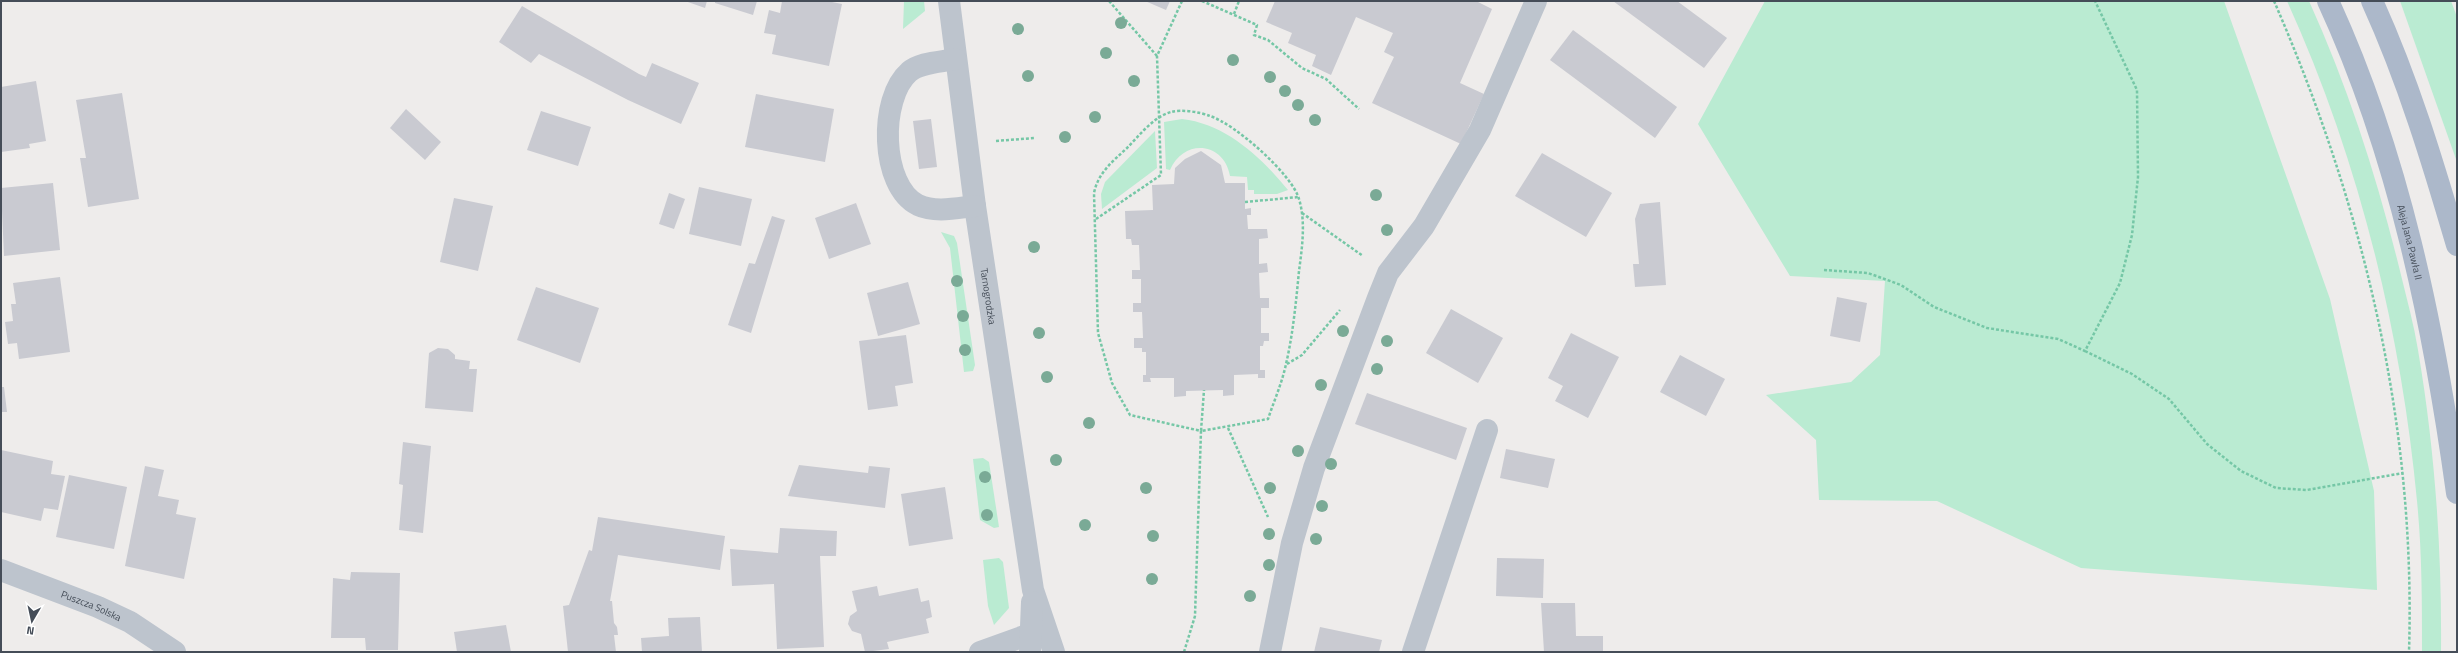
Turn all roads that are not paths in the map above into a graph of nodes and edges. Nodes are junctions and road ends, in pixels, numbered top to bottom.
1 (949, 1) edge
2 (1536, 1) edge
3 (2328, 1) edge
4 (2372, 1) edge
5 (955, 59) junction
6 (975, 206) junction
7 (2457, 245) edge
8 (1487, 430) dead end
9 (2457, 493) edge
10 (1, 570) edge
11 (1033, 590) junction
12 (1030, 643) edge
13 (175, 652) edge
14 (980, 652) edge
15 (1054, 652) edge
16 (1270, 652) edge
17 (1413, 652) edge

1 - 5 street, Tarnogrodzka
2 - 16 street
3 - 9 main road, Aleja Jana Pawła II
4 - 7 main road
5 - 6 street, Tarnogrodzka
5 - 6 street
6 - 11 street, Tarnogrodzka
8 - 17 street
10 - 13 street, Puszcza Solska
11 - 12 street, Tarnogrodzka
11 - 15 street, Tarnogrodzka
12 - 14 street

